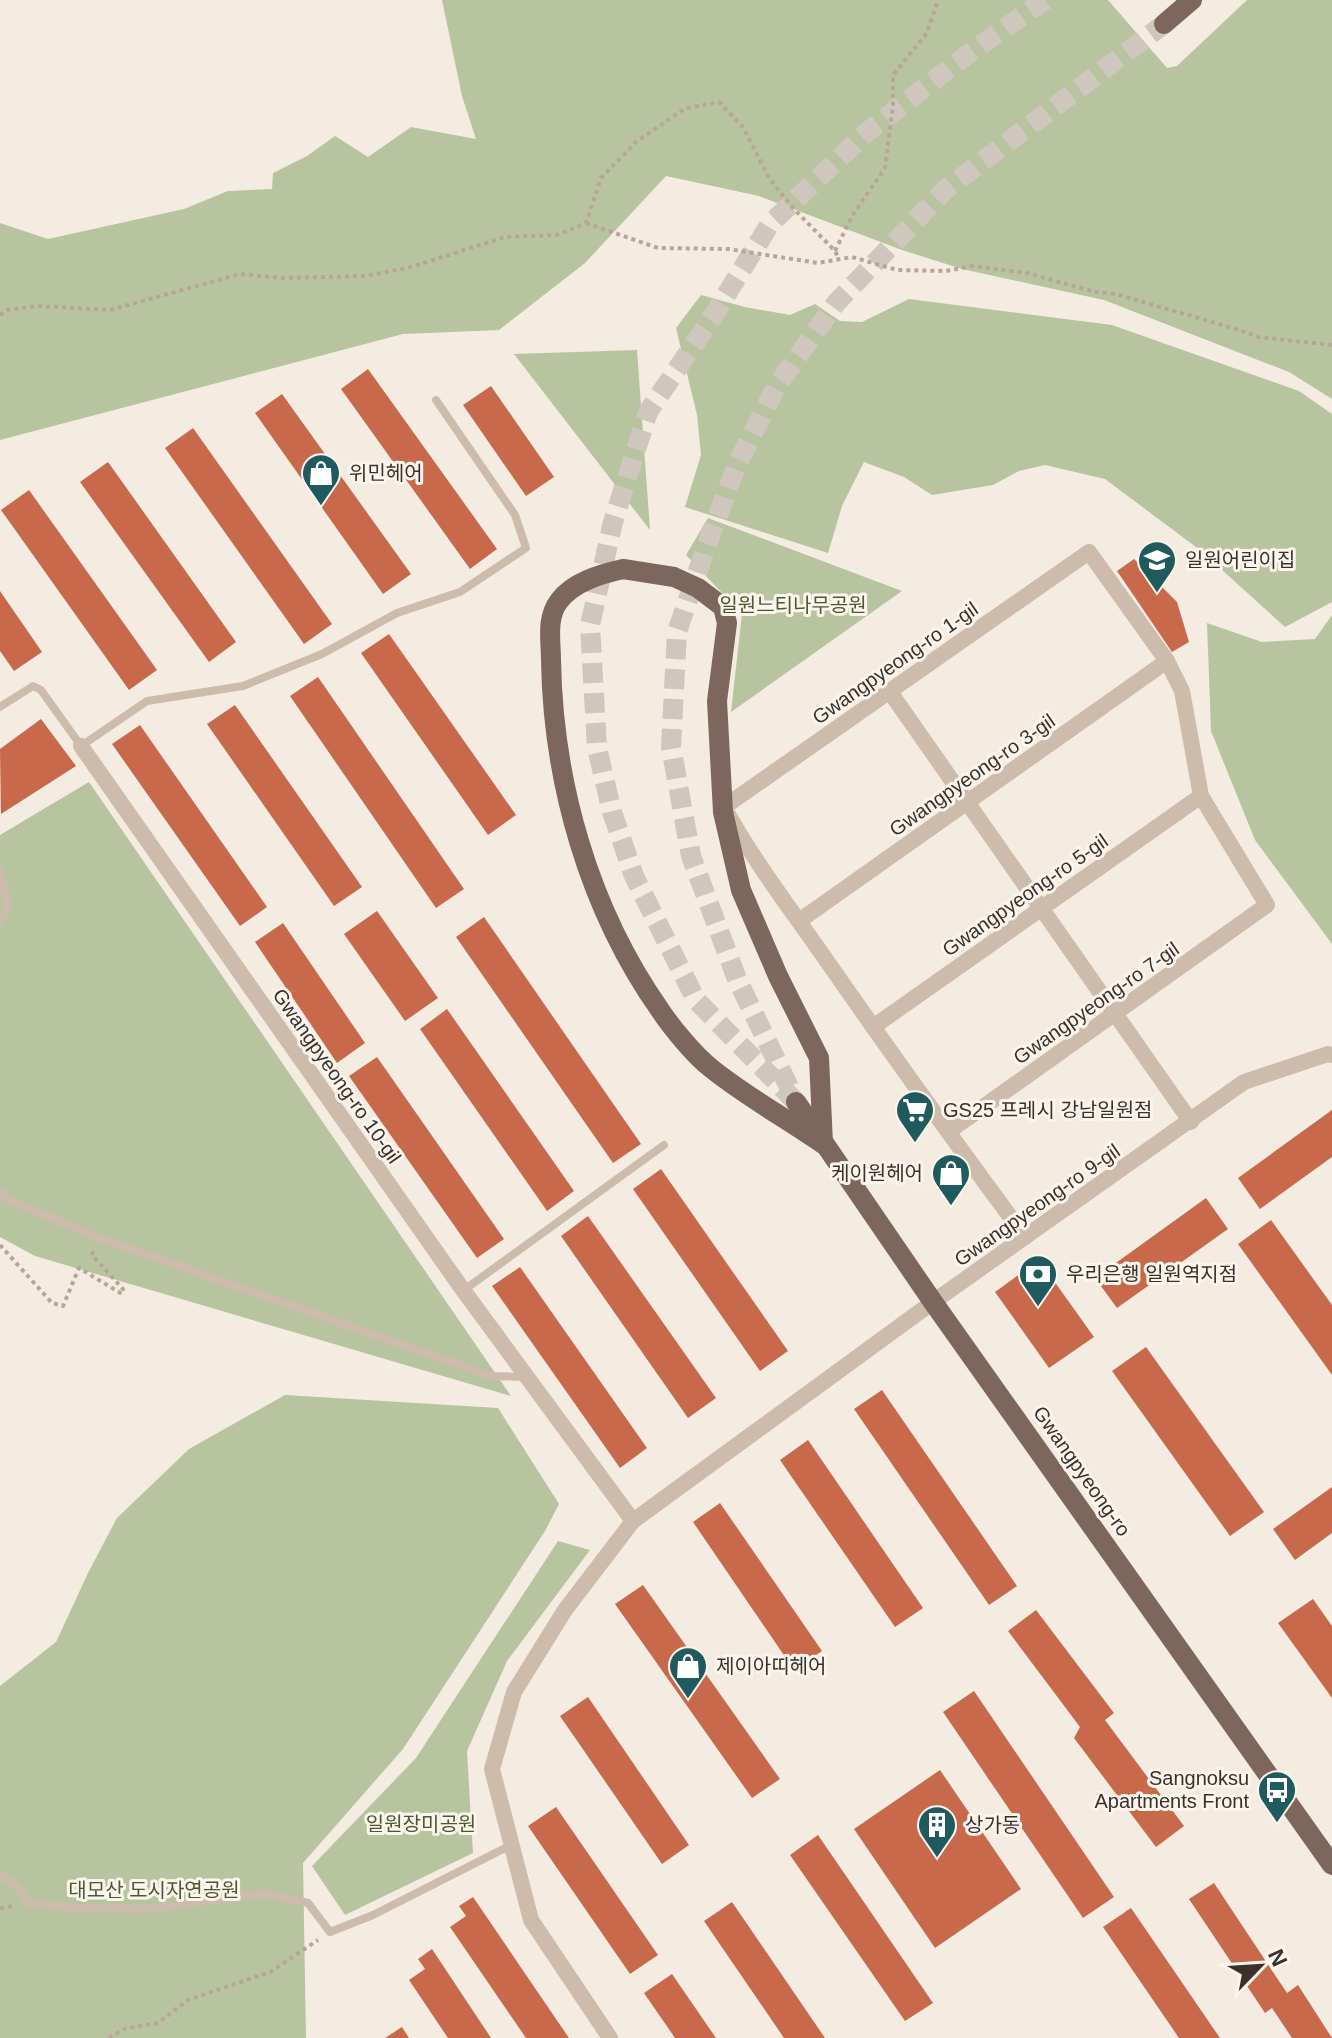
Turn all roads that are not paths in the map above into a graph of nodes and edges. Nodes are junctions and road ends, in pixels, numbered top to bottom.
1 (1192, 0) edge
2 (1164, 24) tunnel mouth
3 (436, 400) dead end
4 (1167, 661) junction
5 (890, 692) junction
6 (0, 707) edge
7 (81, 746) junction
8 (1201, 796) junction
9 (968, 804) junction
10 (0, 871) edge
11 (1041, 908) junction
12 (0, 921) edge
13 (799, 921) junction
14 (1115, 1015) junction
15 (873, 1027) junction
16 (1332, 1055) edge
17 (796, 1102) tunnel mouth
18 (1191, 1122) junction
19 (948, 1132) junction
20 (823, 1144) junction
21 (664, 1145) dead end
22 (0, 1192) edge
23 (1025, 1237) junction
24 (463, 1290) junction
25 (933, 1302) junction
26 (527, 1377) junction
27 (633, 1521) junction
28 (511, 1845) junction
29 (1332, 1865) edge
30 (0, 1875) edge
31 (610, 2038) edge

1 - 2 main road
3 - 7 lane
4 - 5 street, Gwangpyeong-ro 1-gil
4 - 8 street
4 - 9 street, Gwangpyeong-ro 3-gil
5 - 9 street
5 - 13 street, Gwangpyeong-ro 1-gil
6 - 7 lane, Gwangpyeong-ro 10-gil
7 - 24 street, Gwangpyeong-ro 10-gil
8 - 11 street, Gwangpyeong-ro 5-gil
8 - 14 street, Gwangpyeong-ro 7-gil
9 - 11 street
9 - 13 street, Gwangpyeong-ro 3-gil
10 - 12 lane
11 - 14 street
11 - 15 street, Gwangpyeong-ro 5-gil
13 - 15 street
14 - 18 street
14 - 19 street, Gwangpyeong-ro 7-gil
15 - 19 street
16 - 18 street, Gwangpyeong-ro 9-gil
17 - 20 main road, Gwangpyeong-ro
18 - 23 street, Gwangpyeong-ro 9-gil
19 - 23 street
20 - 20 main road
20 - 25 main road, Gwangpyeong-ro
21 - 24 lane
22 - 26 lane
23 - 25 street, Gwangpyeong-ro 9-gil
24 - 26 street, Gwangpyeong-ro 10-gil
25 - 27 street
25 - 29 main road, Gwangpyeong-ro
26 - 27 street, Gwangpyeong-ro 10-gil
27 - 28 street
28 - 30 lane
28 - 31 street

